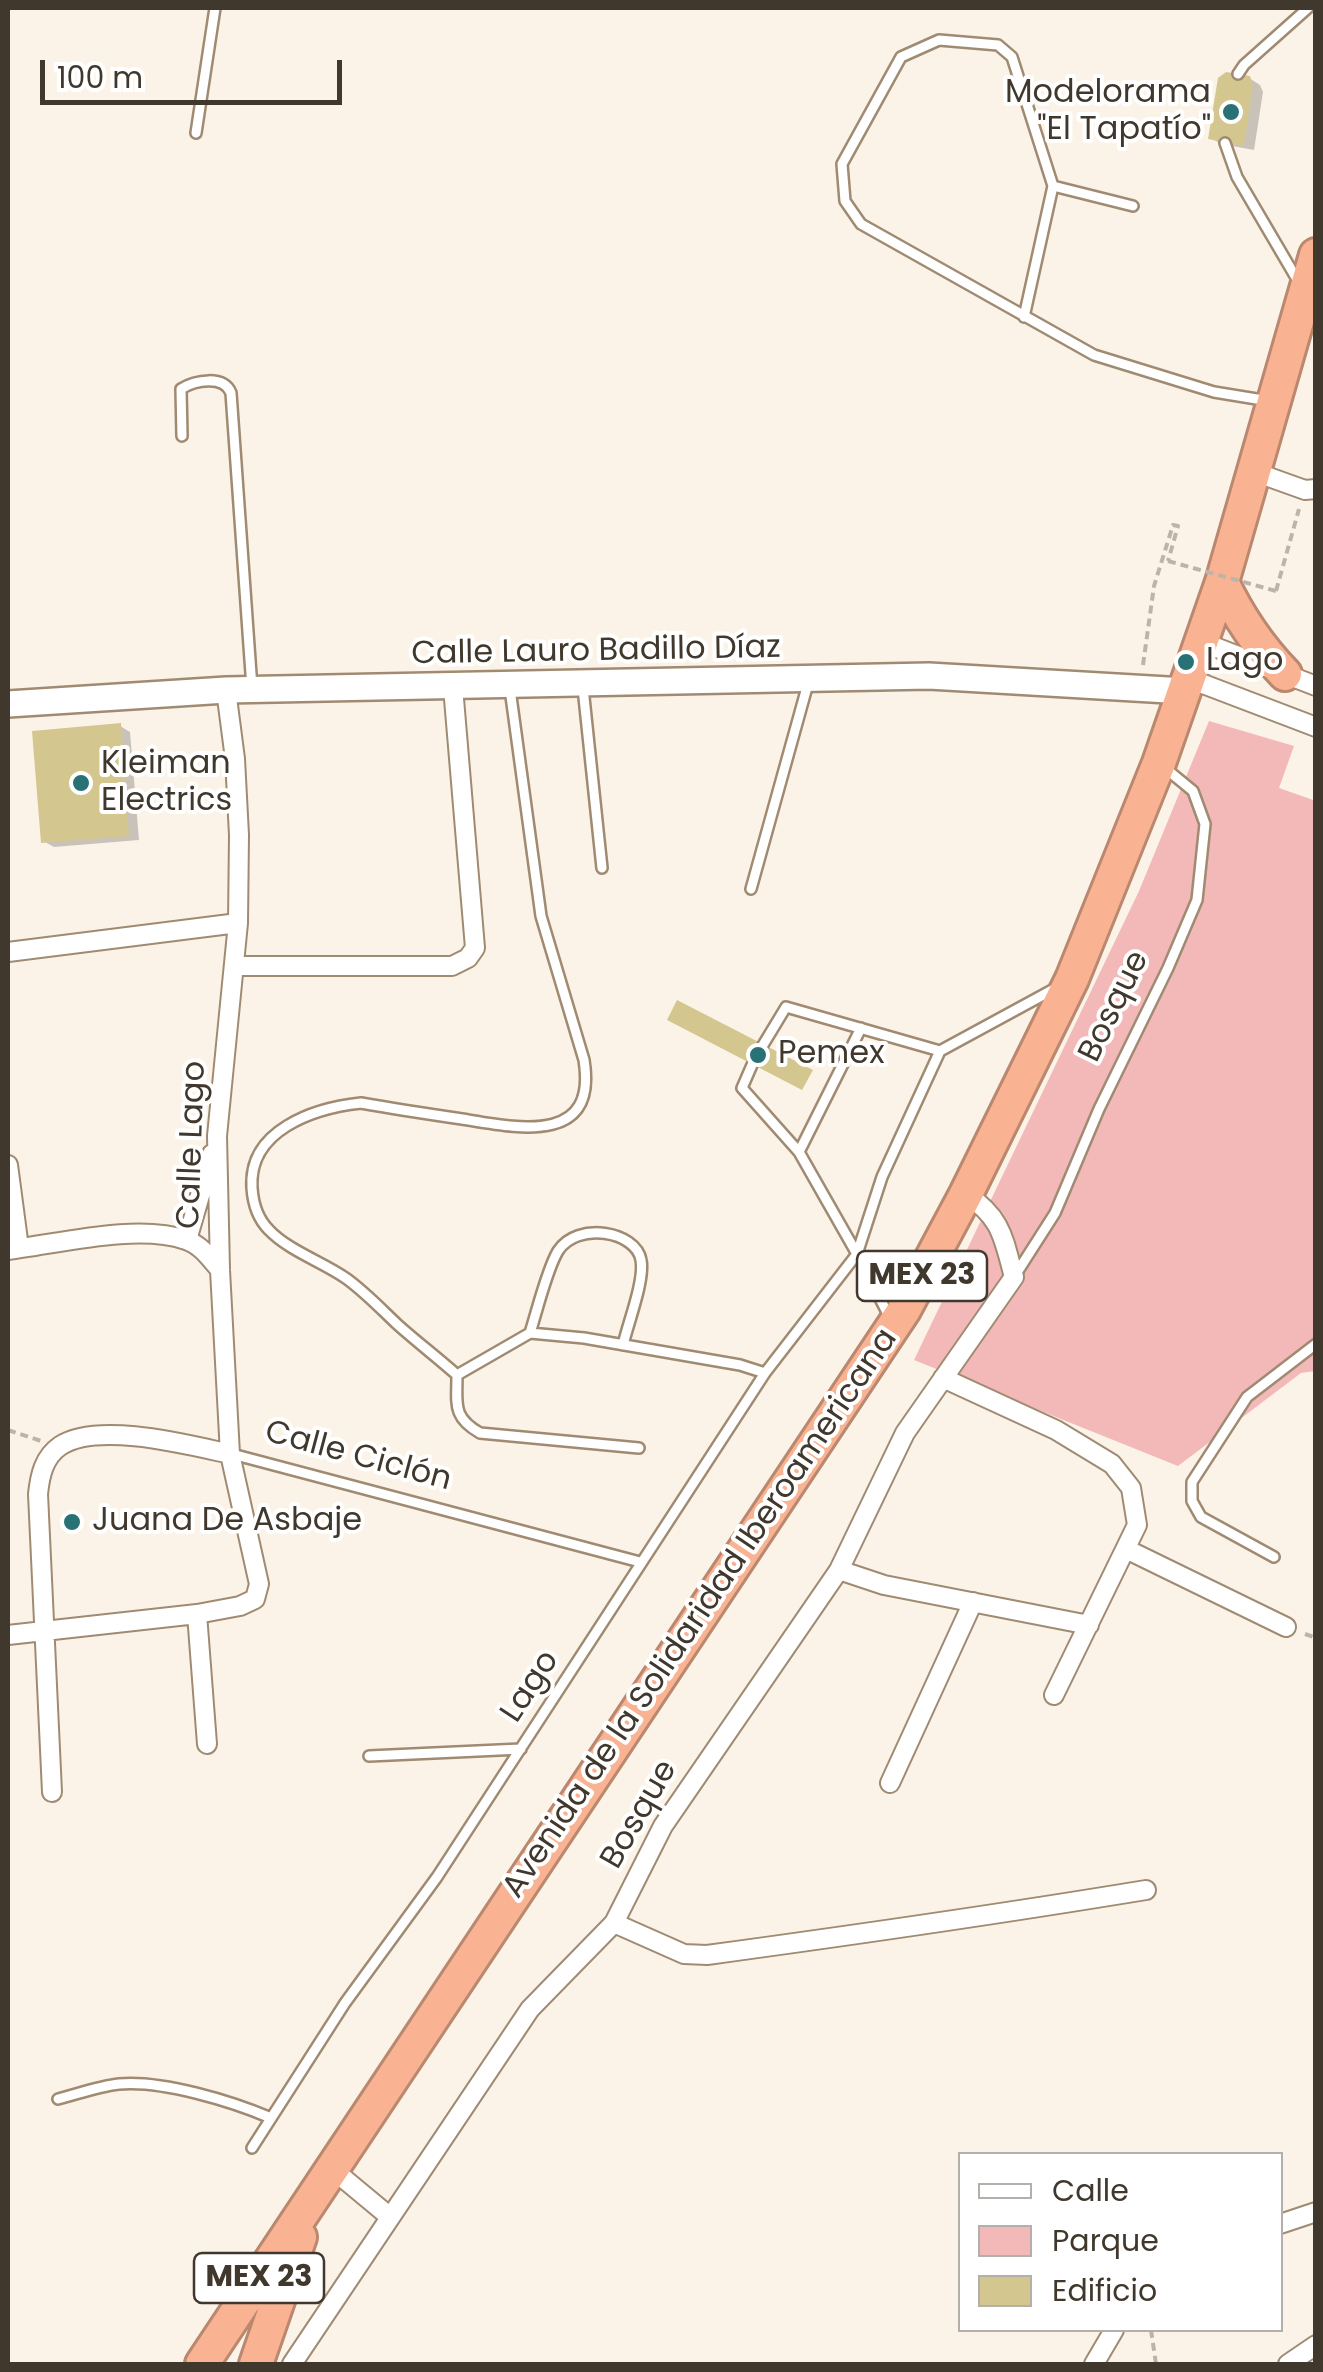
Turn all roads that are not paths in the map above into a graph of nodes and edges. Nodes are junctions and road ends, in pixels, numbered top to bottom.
1 (215, 8) edge
2 (1308, 8) edge
3 (1238, 74) dead end
4 (196, 133) dead end
5 (1225, 143) dead end
6 (1053, 186) junction
7 (1133, 206) dead end
8 (1316, 256) edge
9 (1307, 298) edge
10 (1024, 316) junction
11 (1272, 402) junction
12 (182, 436) dead end
13 (1252, 471) junction
14 (1316, 489) edge
15 (1222, 582) junction
16 (1202, 642) junction
17 (809, 679) junction
18 (1300, 680) edge
19 (583, 685) junction
20 (1188, 685) junction
21 (509, 686) junction
22 (454, 688) junction
23 (226, 690) junction
24 (252, 690) junction
25 (8, 704) edge
26 (1316, 726) edge
27 (1159, 763) junction
28 (602, 868) dead end
29 (751, 889) dead end
30 (238, 923) junction
31 (8, 952) edge
32 (234, 966) junction
33 (1072, 980) junction
34 (861, 1028) junction
35 (763, 1045) dead end
36 (940, 1050) junction
37 (752, 1065) dead end
38 (217, 1136) junction
39 (798, 1152) junction
40 (8, 1165) edge
41 (966, 1194) junction
42 (187, 1240) junction
43 (13, 1249) edge
44 (856, 1254) junction
45 (220, 1270) junction
46 (1014, 1277) junction
47 (894, 1325) junction
48 (530, 1333) junction
49 (623, 1344) junction
50 (1316, 1344) edge
51 (765, 1373) junction
52 (457, 1375) junction
53 (943, 1378) junction
54 (640, 1448) dead end
55 (230, 1454) junction
56 (1126, 1549) junction
57 (1274, 1557) dead end
58 (640, 1562) junction
59 (839, 1570) junction
60 (973, 1602) junction
61 (196, 1614) junction
62 (1089, 1624) junction
63 (1286, 1626) dead end
64 (44, 1632) junction
65 (8, 1635) edge
66 (1054, 1695) dead end
67 (208, 1744) dead end
68 (521, 1749) junction
69 (369, 1756) dead end
70 (890, 1782) dead end
71 (52, 1792) dead end
72 (1146, 1890) dead end
73 (614, 1923) junction
74 (58, 2098) dead end
75 (271, 2118) junction
76 (252, 2148) dead end
77 (324, 2179) junction
78 (1316, 2212) edge
79 (390, 2217) junction
80 (1283, 2223) edge
81 (1113, 2332) edge
82 (1316, 2345) edge
83 (202, 2364) edge
84 (256, 2364) edge
85 (292, 2364) edge
86 (1094, 2364) edge
87 (1288, 2364) edge

1 - 4 lane
2 - 3 lane
5 - 9 lane
6 - 7 lane
6 - 10 lane
6 - 10 lane
8 - 9 highway, Avenida de la Solidaridad Iberoamericana / MEX 23
9 - 11 highway, Avenida de la Solidaridad Iberoamericana / MEX 23
10 - 11 lane
11 - 13 highway, Avenida de la Solidaridad Iberoamericana / MEX 23
12 - 24 lane
13 - 14 street
13 - 15 highway, Avenida de la Solidaridad Iberoamericana / MEX 23
15 - 16 highway, Avenida de la Solidaridad Iberoamericana / MEX 23
15 - 18 highway
16 - 18 street
16 - 20 highway, Avenida de la Solidaridad Iberoamericana / MEX 23
17 - 19 street, Calle Lauro Badillo Díaz
17 - 20 street, Calle Lauro Badillo Díaz
17 - 29 lane
19 - 21 street, Calle Lauro Badillo Díaz
19 - 28 lane
20 - 26 street
20 - 27 highway, Avenida de la Solidaridad Iberoamericana / MEX 23
21 - 22 street, Calle Lauro Badillo Díaz
21 - 52 lane
22 - 24 street, Calle Lauro Badillo Díaz
22 - 32 street
23 - 24 street, Calle Lauro Badillo Díaz
23 - 25 street, Calle Lauro Badillo Díaz
23 - 30 street, Calle Lago
27 - 33 highway, Avenida de la Solidaridad Iberoamericana / MEX 23
27 - 46 lane, Bosque
30 - 31 street
30 - 32 street, Calle Lago
32 - 38 street, Calle Lago
33 - 36 lane
33 - 41 highway, Avenida de la Solidaridad Iberoamericana / MEX 23
34 - 35 lane
34 - 36 lane
34 - 39 lane
36 - 44 lane, Lago
37 - 39 lane
38 - 42 street
38 - 45 street, Calle Lago
39 - 44 lane
40 - 43 street
41 - 46 street
41 - 47 highway, Avenida de la Solidaridad Iberoamericana / MEX 23
42 - 43 street
42 - 45 street
44 - 47 lane
44 - 51 lane, Lago
45 - 55 street, Calle Lago
46 - 53 street, Bosque
47 - 77 highway, Avenida de la Solidaridad Iberoamericana / MEX 23
48 - 49 lane
48 - 49 lane
48 - 52 lane
49 - 51 lane
50 - 57 lane
51 - 58 lane, Lago
52 - 54 lane
53 - 56 street
53 - 59 street, Bosque
55 - 58 lane, Calle Ciclón
55 - 61 street, Calle Lago
55 - 64 street, Calle Ciclón
56 - 62 street
56 - 63 street
58 - 68 lane, Lago
59 - 60 street
59 - 73 street, Bosque
60 - 62 street
60 - 70 street
61 - 64 street
61 - 67 street
62 - 66 street
64 - 65 street
64 - 71 street
68 - 69 lane
68 - 75 lane, Lago
72 - 73 street
73 - 79 street, Bosque
74 - 75 lane
75 - 76 lane, Lago
77 - 79 street
77 - 83 highway, Avenida de la Solidaridad Iberoamericana / MEX 23
77 - 84 highway
78 - 80 street
79 - 85 street, Bosque
81 - 86 street
82 - 87 street

